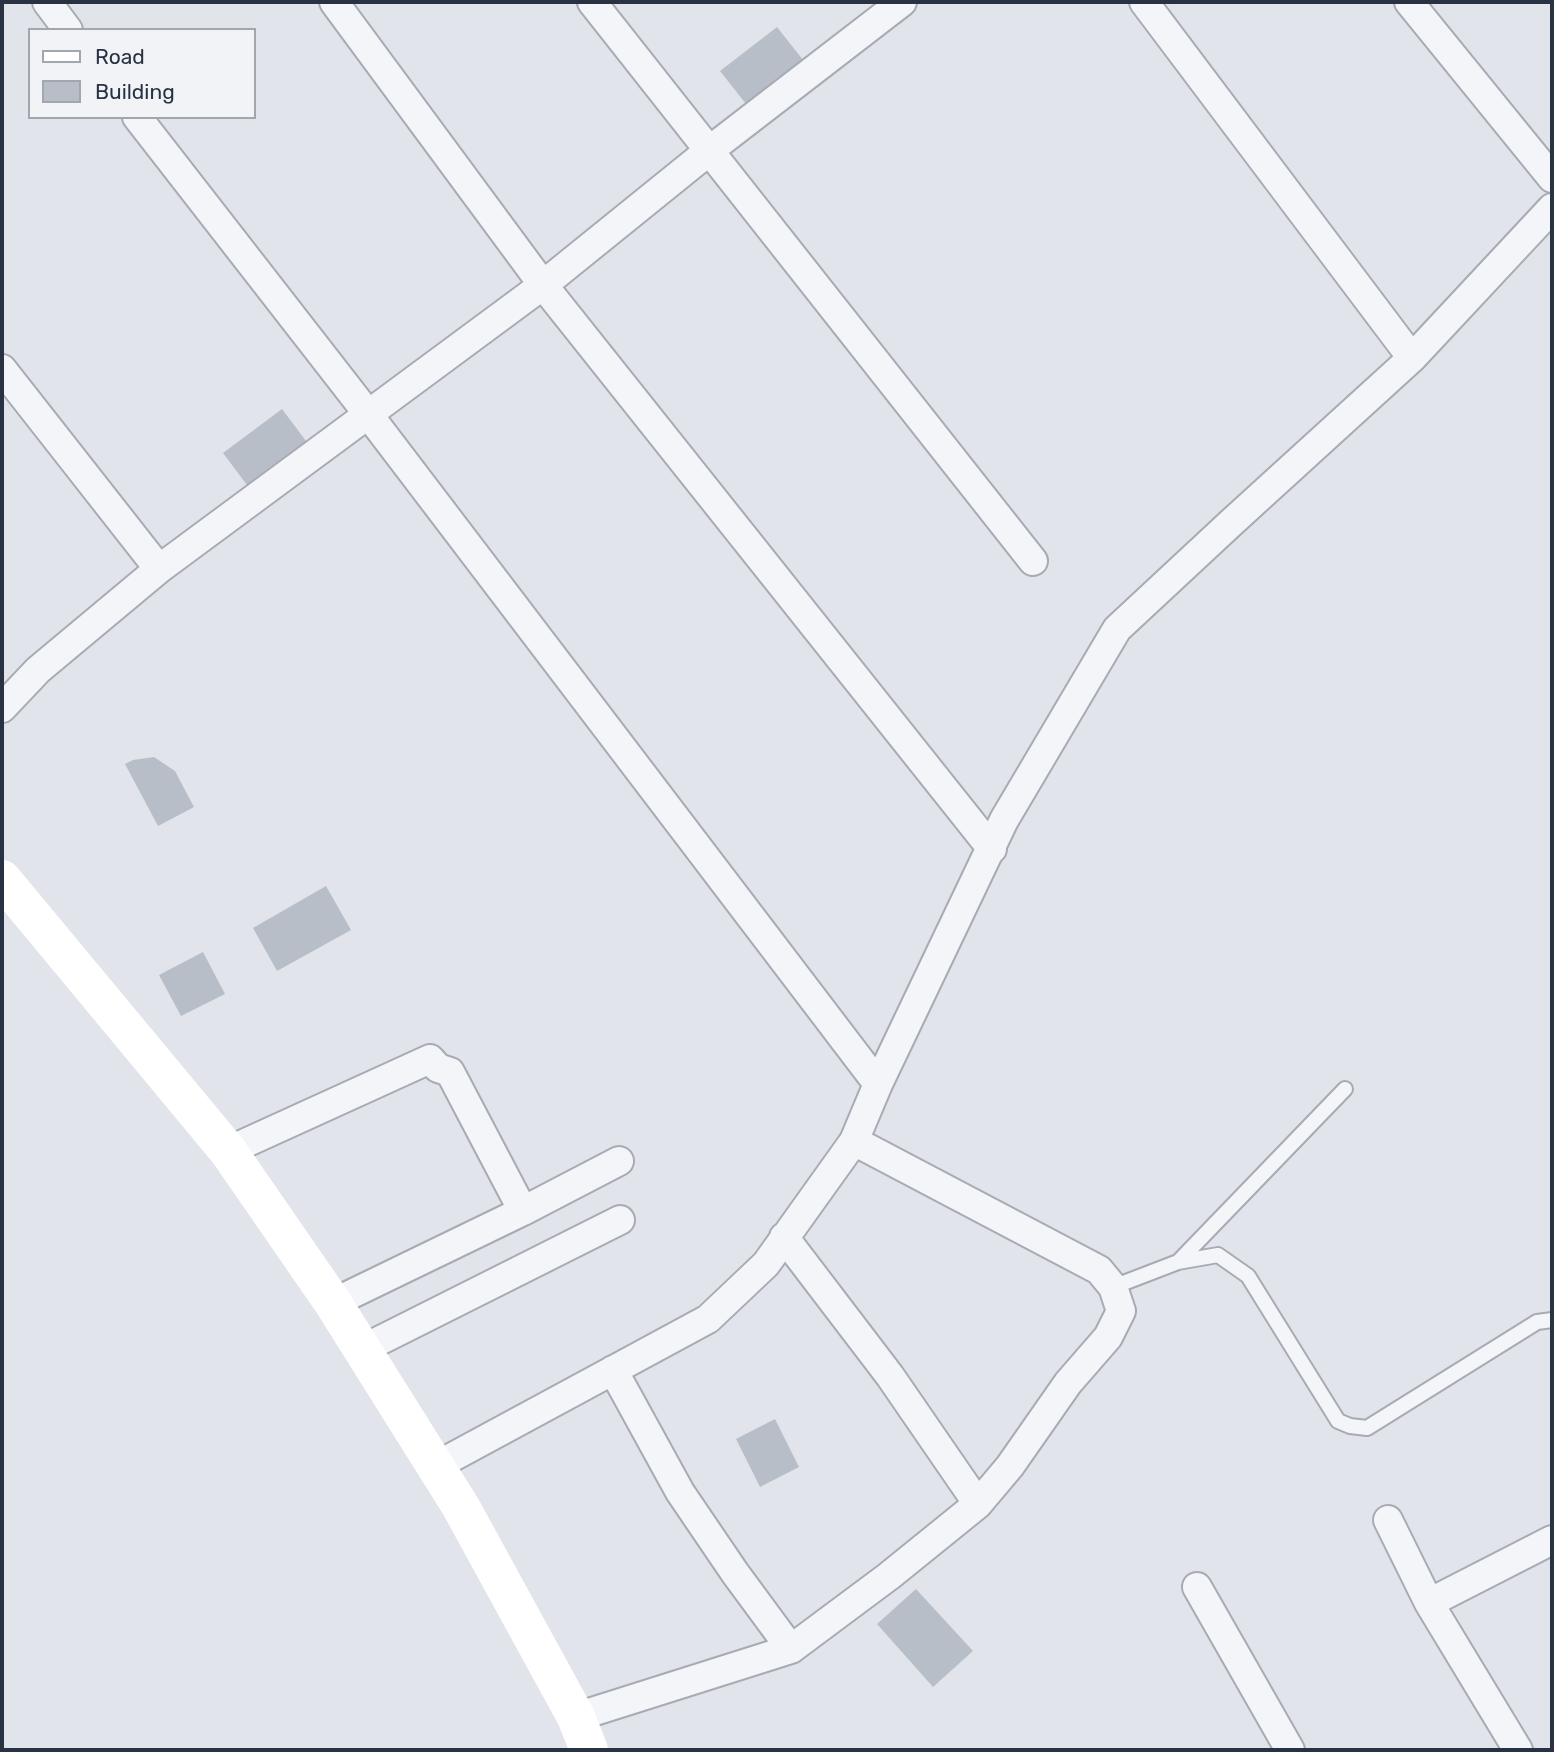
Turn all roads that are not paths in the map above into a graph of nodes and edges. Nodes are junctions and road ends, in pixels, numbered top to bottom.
1 (47, 2) edge
2 (334, 2) edge
3 (592, 2) edge
4 (902, 2) edge
5 (1144, 2) edge
6 (1409, 2) edge
7 (66, 28) edge
8 (139, 119) edge
9 (710, 150) junction
10 (1552, 178) edge
11 (1552, 208) edge
12 (543, 285) junction
13 (1412, 358) junction
14 (2, 369) edge
15 (368, 414) junction
16 (1033, 561) dead end
17 (159, 569) junction
18 (2, 708) edge
19 (992, 849) junction
20 (2, 879) edge
21 (878, 1084) junction
22 (1345, 1089) dead end
23 (855, 1141) junction
24 (228, 1151) junction
25 (619, 1161) dead end
26 (523, 1211) junction
27 (620, 1220) dead end
28 (784, 1237) junction
29 (1178, 1262) junction
30 (1113, 1287) junction
31 (332, 1303) junction
32 (1552, 1320) edge
33 (363, 1349) junction
34 (613, 1370) junction
35 (436, 1466) junction
36 (978, 1504) junction
37 (1388, 1520) dead end
38 (1552, 1540) edge
39 (1197, 1587) dead end
40 (1429, 1604) junction
41 (791, 1649) junction
42 (583, 1734) edge
43 (1290, 1750) edge
44 (1518, 1750) edge

1 - 7 street
2 - 12 street
3 - 9 street
4 - 9 street
5 - 13 street
6 - 10 street
8 - 15 street
9 - 12 street
9 - 16 street
11 - 13 street
12 - 15 street
12 - 19 street
13 - 19 street
14 - 17 street
15 - 17 street
15 - 21 street
17 - 18 street
19 - 21 street
20 - 24 street
21 - 23 street
22 - 29 lane
23 - 28 street
23 - 30 street
24 - 26 street
24 - 31 street
25 - 26 street
26 - 31 street
27 - 33 street
28 - 34 street
28 - 36 street
29 - 30 lane
29 - 32 lane
30 - 36 street
31 - 33 street
33 - 35 street
34 - 35 street
34 - 41 street
35 - 42 street
36 - 41 street
37 - 40 street
38 - 40 street
39 - 43 street
40 - 44 street
41 - 42 street

